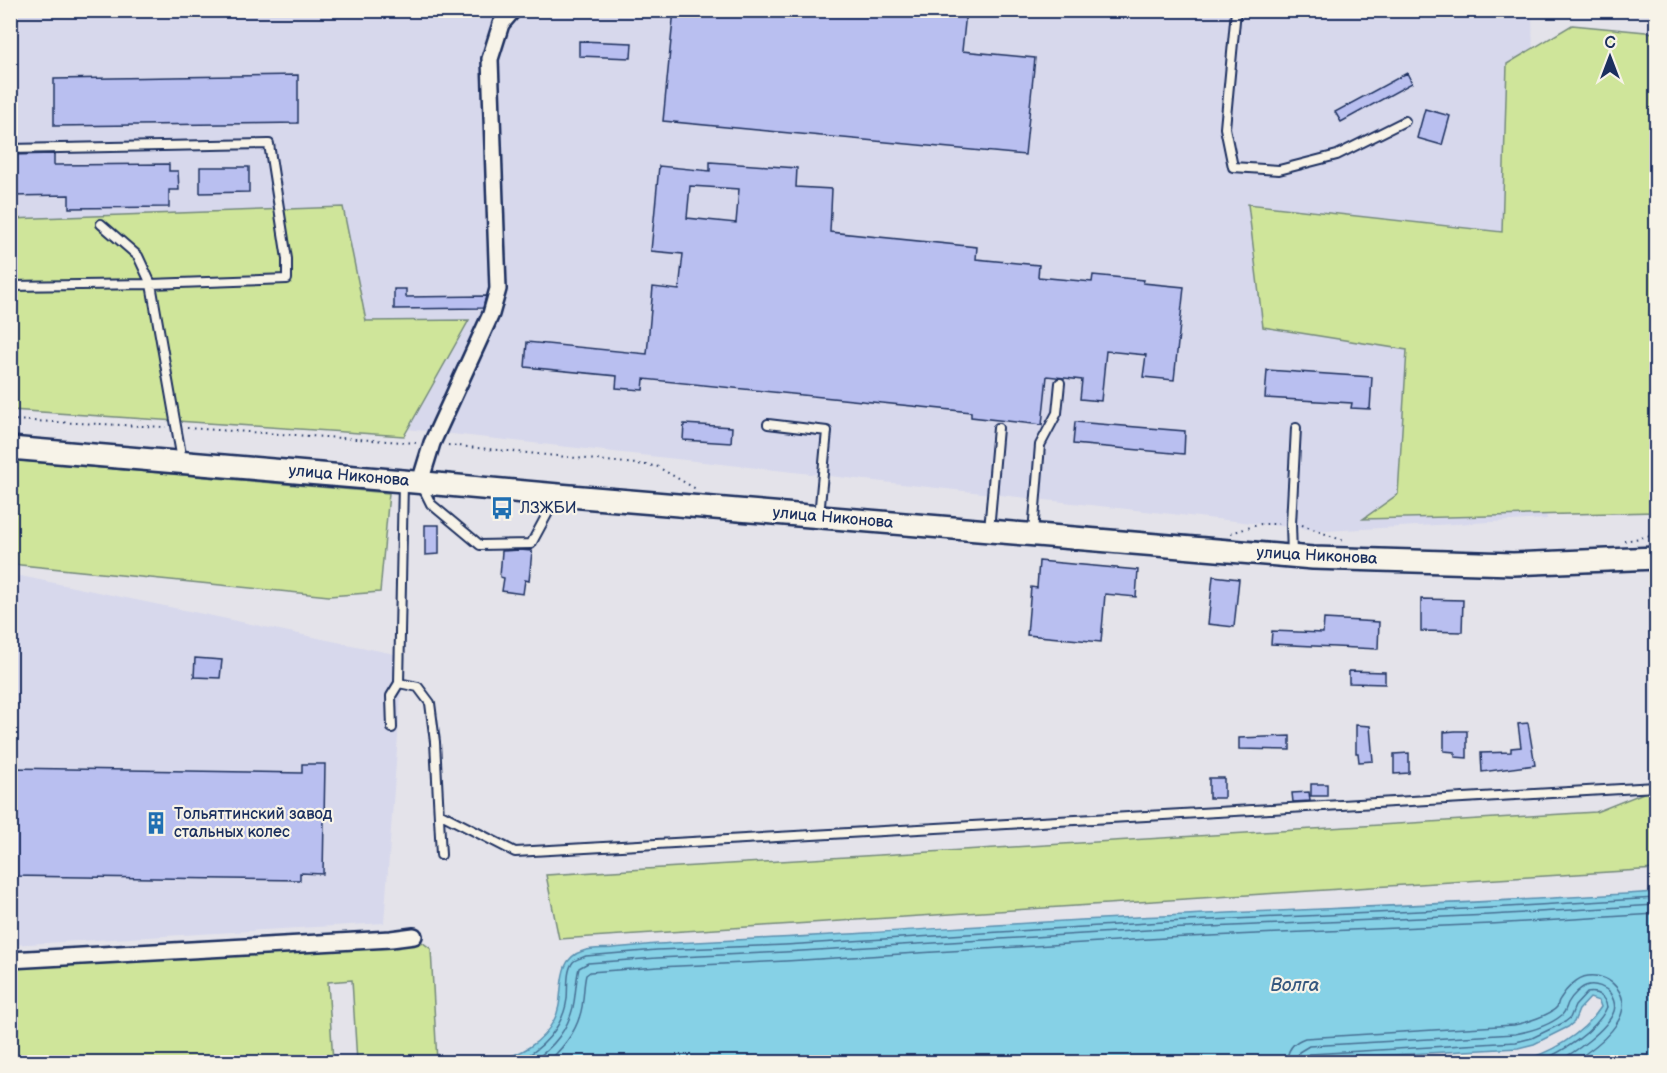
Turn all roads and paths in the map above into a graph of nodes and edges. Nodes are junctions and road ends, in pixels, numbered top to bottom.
1 (513, 10) edge
2 (1236, 10) edge
3 (1405, 121) dead end
4 (10, 149) edge
5 (101, 224) dead end
6 (151, 284) junction
7 (10, 286) edge
8 (1060, 383) dead end
9 (10, 420) edge
10 (768, 424) dead end
11 (177, 428) junction
12 (998, 428) dead end
13 (1296, 428) dead end
14 (432, 443) junction
15 (10, 448) edge
16 (182, 462) junction
17 (411, 481) junction
18 (696, 489) dead end
19 (558, 495) junction
20 (819, 517) junction
21 (1291, 524) junction
22 (989, 531) junction
23 (1231, 533) dead end
24 (1033, 535) junction
25 (1656, 535) edge
26 (1345, 541) dead end
27 (1615, 543) dead end
28 (1292, 556) junction
29 (1656, 558) edge
30 (399, 683) junction
31 (392, 728) dead end
32 (1656, 787) edge
33 (439, 813) junction
34 (441, 855) dead end
35 (414, 936) dead end
36 (10, 960) edge

1 - 14 street
2 - 3 lane
4 - 6 lane
5 - 6 lane
6 - 7 lane
6 - 11 lane
8 - 24 lane
9 - 11 path
10 - 20 lane
11 - 14 path
11 - 16 lane
12 - 22 lane
13 - 21 lane
14 - 17 street
14 - 18 path
15 - 16 main road, улица Никонова
16 - 17 main road, улица Никонова
17 - 19 main road, улица Никонова
17 - 19 lane
17 - 30 lane
19 - 20 main road, улица Никонова
20 - 22 main road, улица Никонова
21 - 23 path
21 - 26 path
21 - 28 lane
22 - 24 main road, улица Никонова
24 - 28 main road, улица Никонова
25 - 27 path
28 - 29 main road, улица Никонова
30 - 31 lane
30 - 33 lane
32 - 33 lane
33 - 34 lane
35 - 36 street

